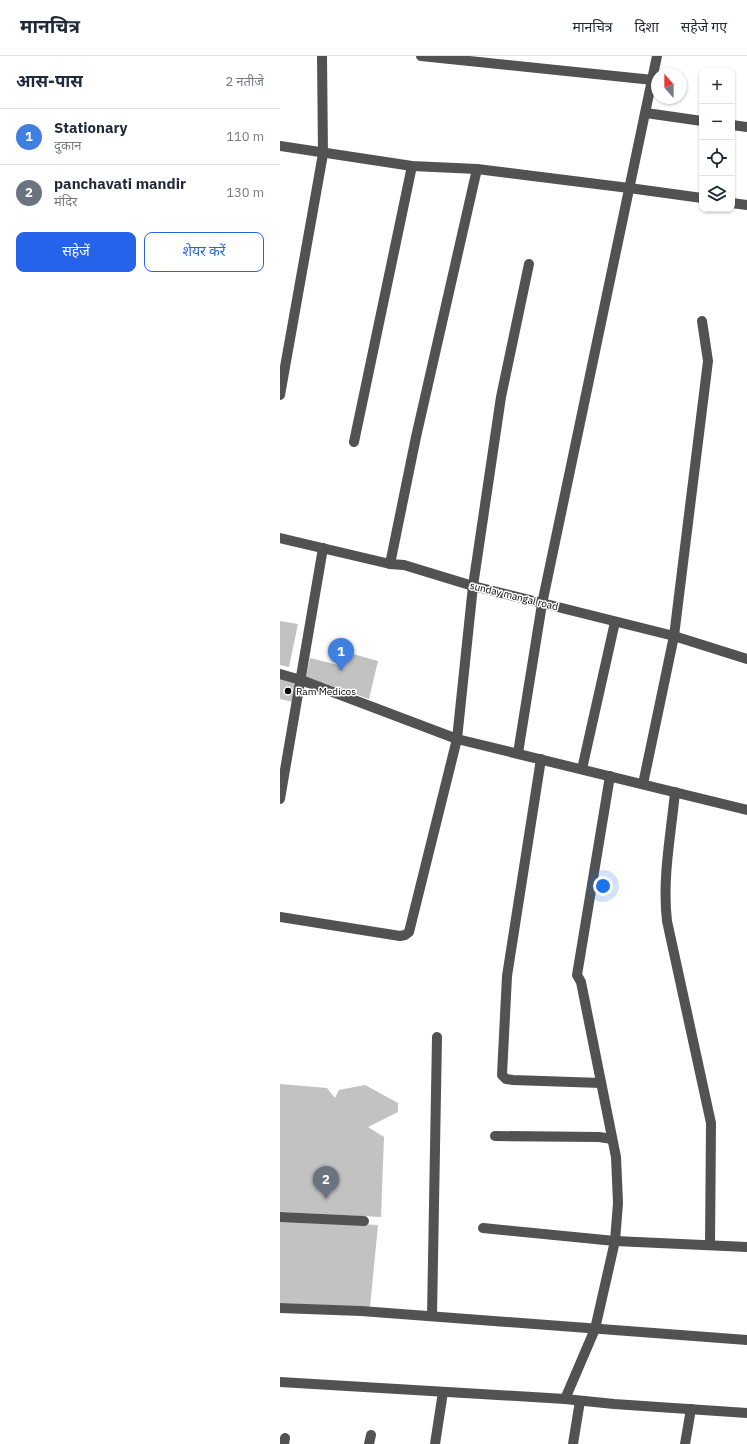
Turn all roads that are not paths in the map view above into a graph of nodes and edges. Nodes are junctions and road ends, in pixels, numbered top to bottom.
1 (322, 56) edge
2 (421, 56) edge
3 (657, 56) edge
4 (655, 68) edge
5 (651, 80) edge
6 (651, 89) edge
7 (646, 113) junction
8 (699, 121) edge
9 (735, 125) edge
10 (747, 127) edge
11 (280, 146) edge
12 (323, 154) junction
13 (412, 166) junction
14 (477, 170) junction
15 (629, 188) junction
16 (699, 198) edge
17 (735, 203) edge
18 (747, 205) edge
19 (529, 264) dead end
20 (702, 321) dead end
21 (280, 395) edge
22 (354, 442) dead end
23 (280, 538) edge
24 (323, 548) junction
25 (390, 564) junction
26 (473, 586) junction
27 (542, 604) junction
28 (616, 622) junction
29 (674, 636) junction
30 (747, 659) edge
31 (280, 674) edge
32 (300, 680) junction
33 (457, 738) junction
34 (518, 753) junction
35 (541, 759) junction
36 (582, 769) junction
37 (610, 776) junction
38 (643, 784) junction
39 (675, 792) junction
40 (280, 799) edge
41 (747, 810) edge
42 (280, 917) edge
43 (437, 1037) dead end
44 (601, 1083) junction
45 (495, 1136) dead end
46 (612, 1138) junction
47 (280, 1217) edge
48 (364, 1221) dead end
49 (483, 1228) dead end
50 (615, 1241) junction
51 (710, 1245) junction
52 (747, 1247) edge
53 (280, 1308) edge
54 (432, 1316) junction
55 (595, 1329) junction
56 (747, 1340) edge
57 (280, 1382) edge
58 (443, 1392) junction
59 (565, 1399) junction
60 (580, 1401) junction
61 (691, 1409) junction
62 (747, 1413) edge
63 (434, 1444) edge
64 (572, 1444) edge
65 (685, 1444) edge

1 - 12 street
2 - 5 street
3 - 4 street
6 - 7 street
7 - 8 street
7 - 15 street
9 - 10 street
11 - 12 street
12 - 13 street
12 - 21 street
13 - 14 street
13 - 22 street
14 - 15 street
14 - 25 street
15 - 16 street
15 - 27 street
17 - 18 street
19 - 26 street
20 - 29 street
23 - 24 street, sunday mangal road
24 - 25 street, sunday mangal road
24 - 32 street
25 - 26 street, sunday mangal road
26 - 27 street, sunday mangal road
26 - 33 street
27 - 28 street, sunday mangal road
27 - 34 street
28 - 29 street, sunday mangal road
28 - 36 street
29 - 30 street, sunday mangal road
29 - 38 street
31 - 32 street
32 - 33 street
32 - 40 street
33 - 34 street
33 - 42 street
34 - 35 street
35 - 36 street
35 - 44 street
36 - 37 street
37 - 38 street
37 - 44 street
38 - 39 street
39 - 41 street
39 - 51 street
43 - 54 street
44 - 46 street
45 - 46 street
46 - 50 street
47 - 48 street
49 - 50 street
50 - 51 street
50 - 55 street
51 - 52 street
53 - 54 street
54 - 55 street
55 - 56 street
55 - 59 street
57 - 58 street
58 - 59 street
58 - 63 street
59 - 60 street
60 - 61 street
60 - 64 street
61 - 62 street
61 - 65 street

